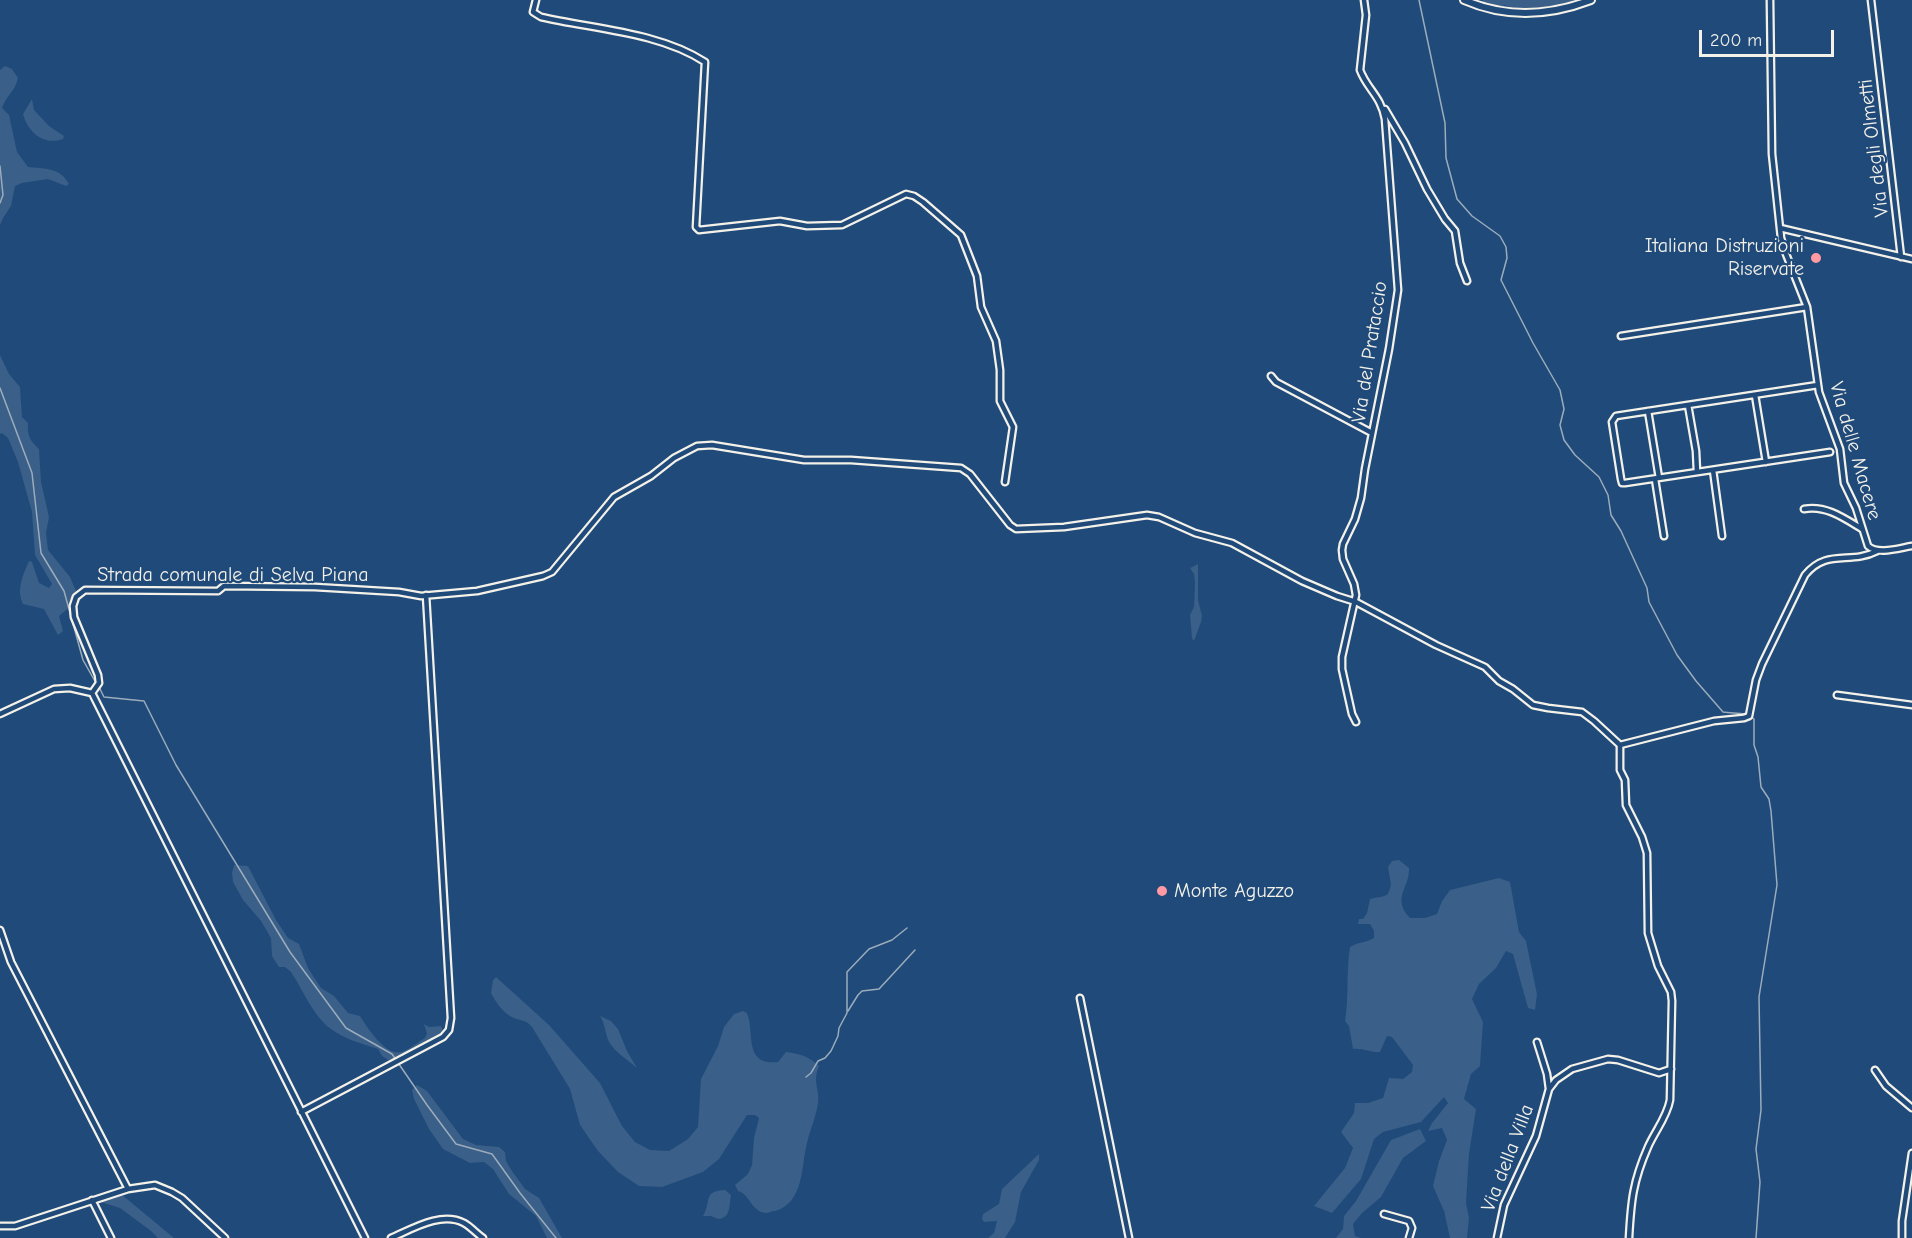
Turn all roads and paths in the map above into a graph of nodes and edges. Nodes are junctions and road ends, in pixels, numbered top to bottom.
1 (536, 0) edge
2 (1364, 0) edge
3 (1464, 0) edge
4 (1591, 0) edge
5 (1770, 0) edge
6 (1871, 0) edge
7 (1383, 107) junction
8 (1780, 228) junction
9 (1901, 256) junction
10 (1912, 259) edge
11 (1467, 281) dead end
12 (1808, 307) junction
13 (1621, 336) dead end
14 (1271, 376) dead end
15 (1818, 385) junction
16 (1755, 395) junction
17 (1688, 405) junction
18 (1648, 411) junction
19 (1372, 433) junction
20 (1830, 452) dead end
21 (1766, 462) junction
22 (1713, 470) junction
23 (1697, 472) junction
24 (1657, 478) junction
25 (1005, 482) dead end
26 (1804, 509) dead end
27 (1862, 529) junction
28 (1664, 536) dead end
29 (1722, 536) dead end
30 (1912, 546) edge
31 (1877, 551) junction
32 (426, 595) junction
33 (1356, 602) junction
34 (92, 693) junction
35 (1837, 695) dead end
36 (1912, 705) edge
37 (0, 714) edge
38 (1356, 722) dead end
39 (1620, 744) junction
40 (0, 930) edge
41 (1080, 998) dead end
42 (1537, 1042) dead end
43 (1671, 1069) junction
44 (1875, 1070) dead end
45 (1549, 1089) junction
46 (1912, 1108) edge
47 (302, 1112) junction
48 (1912, 1154) edge
49 (128, 1189) junction
50 (92, 1200) junction
51 (1384, 1214) dead end
52 (0, 1226) edge
53 (111, 1238) edge
54 (225, 1238) edge
55 (365, 1238) edge
56 (391, 1238) edge
57 (483, 1238) edge
58 (1129, 1238) edge
59 (1409, 1238) edge
60 (1497, 1238) edge
61 (1629, 1238) edge
62 (1902, 1238) edge

1 - 25 street
2 - 7 street, Via del Prataccio
3 - 4 street
5 - 8 street, Via delle Macere
6 - 9 street, Via degli Olmetti
7 - 11 street
7 - 19 street, Via del Prataccio
8 - 9 street
8 - 12 street, Via delle Macere
9 - 10 street
12 - 13 street
12 - 15 street, Via delle Macere
14 - 19 street
15 - 16 street
15 - 27 street, Via delle Macere
16 - 17 street
16 - 21 street
17 - 18 street
17 - 23 street
18 - 24 street
18 - 24 street
19 - 33 street, Via del Prataccio
20 - 21 street
21 - 22 street
22 - 23 street
22 - 29 street
23 - 24 street
24 - 28 street
26 - 27 street
27 - 31 street, Via delle Macere
30 - 31 street
31 - 39 street
32 - 33 street, Strada comunale di Selva Piana
32 - 34 street, Strada comunale di Selva Piana
32 - 47 street
33 - 38 street
33 - 39 street
34 - 37 street
34 - 47 street
35 - 36 street
39 - 43 street
40 - 49 street
41 - 58 street
42 - 45 street, Via della Villa
43 - 45 street, Via della Villa
43 - 61 street
44 - 46 street
45 - 60 street, Via della Villa
47 - 55 street
48 - 62 street
49 - 50 street
49 - 54 street
50 - 52 street
50 - 53 street
51 - 59 street
56 - 57 street

